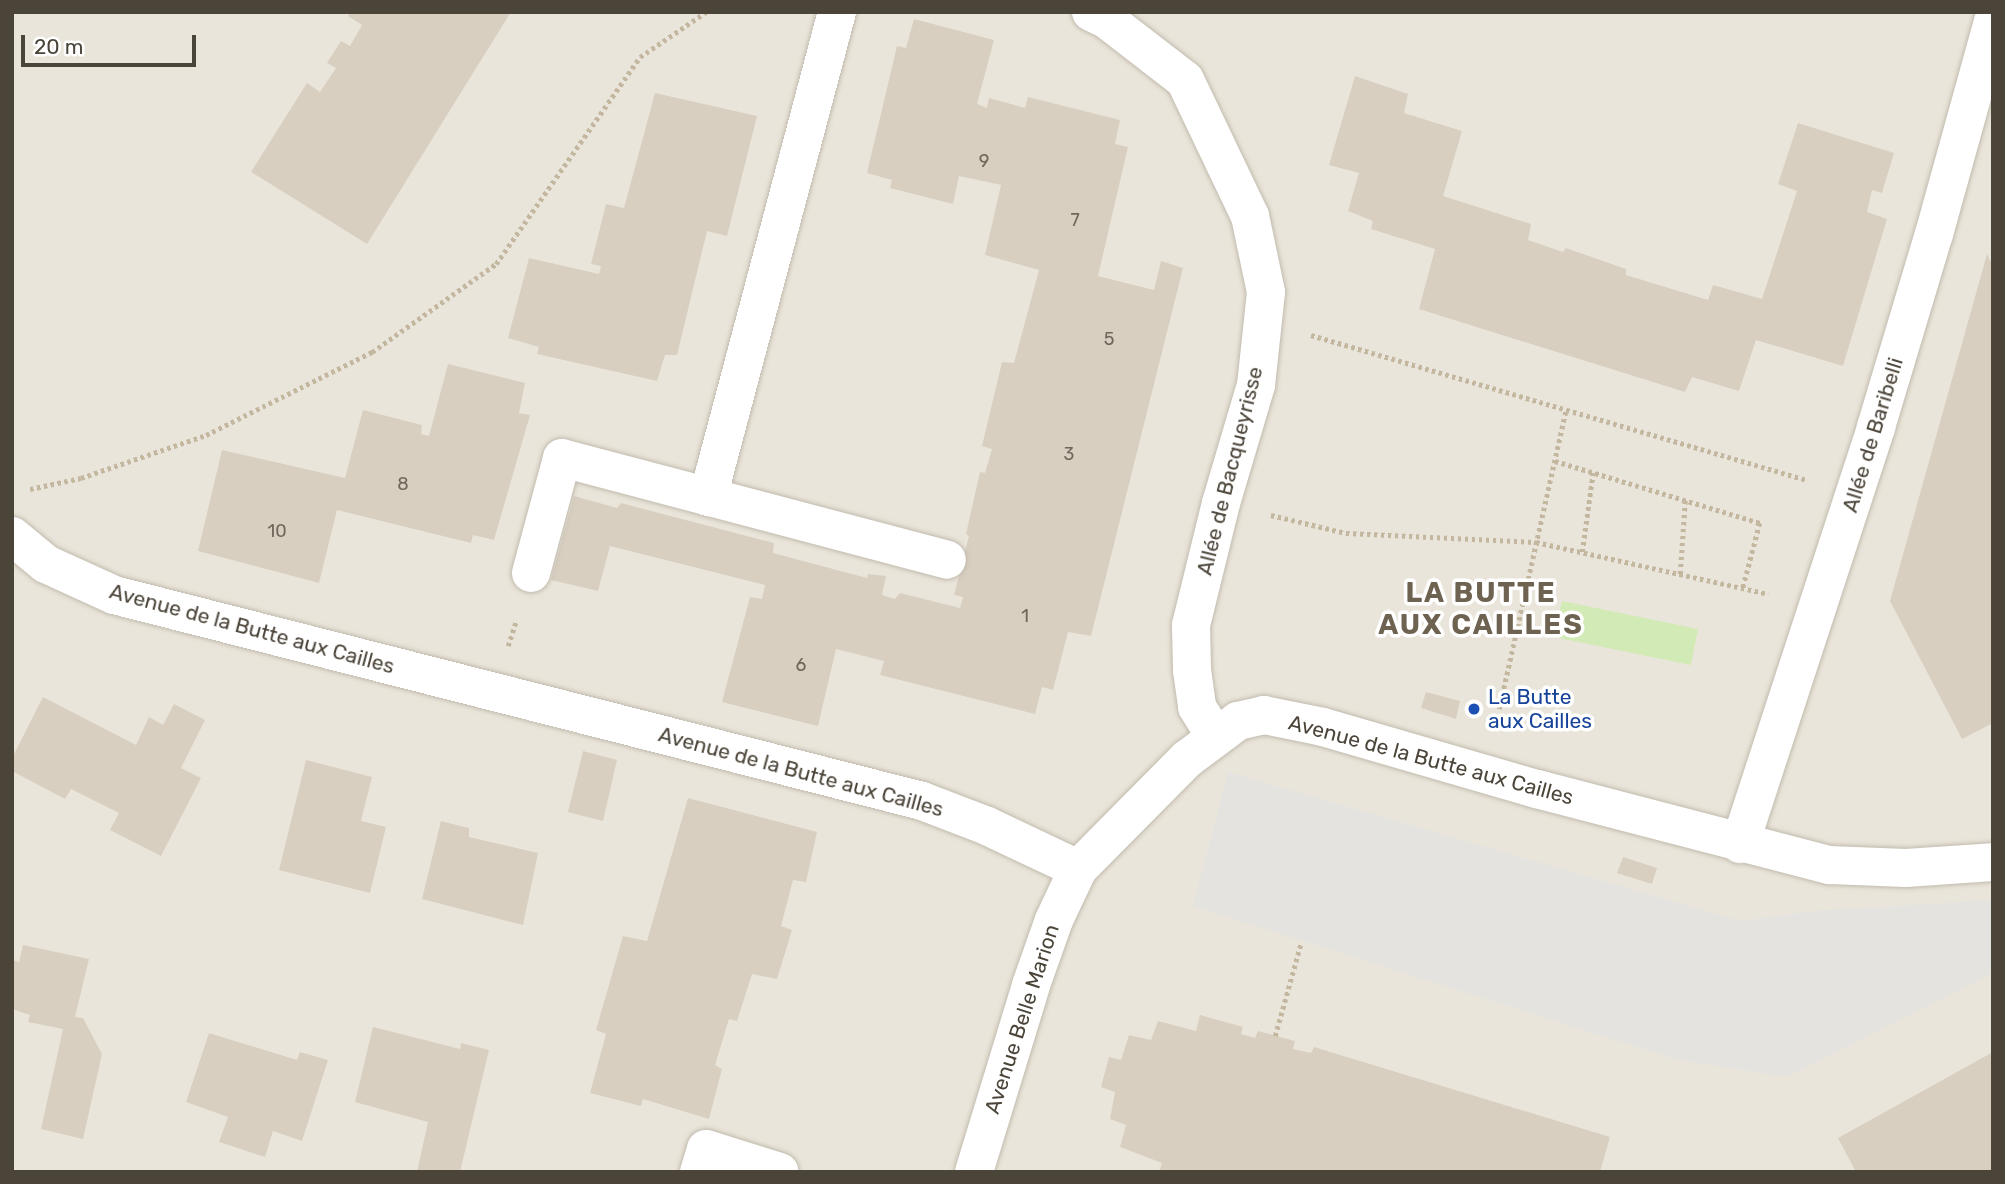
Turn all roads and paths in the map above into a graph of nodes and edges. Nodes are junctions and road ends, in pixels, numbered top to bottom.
1 (706, 12) edge
2 (838, 12) edge
3 (1091, 12) edge
4 (1993, 22) edge
5 (1306, 334) dead end
6 (1566, 410) junction
7 (1555, 461) junction
8 (1593, 473) junction
9 (1820, 483) dead end
10 (26, 490) dead end
11 (709, 497) junction
12 (1685, 500) junction
13 (1261, 513) dead end
14 (12, 536) edge
15 (1536, 542) junction
16 (1581, 552) junction
17 (947, 561) dead end
18 (531, 573) dead end
19 (1680, 574) junction
20 (1743, 588) junction
21 (1775, 596) dead end
22 (1499, 709) dead end
23 (1215, 736) junction
24 (1740, 844) junction
25 (1993, 862) edge
26 (1078, 869) junction
27 (1301, 943) dead end
28 (1275, 1036) dead end
29 (699, 1172) edge
30 (780, 1172) edge
31 (974, 1172) edge

1 - 10 path
2 - 11 street
3 - 23 street, Allée de Bacqueyrisse
4 - 24 street, Allée de Baribelli
5 - 6 path
6 - 7 path
6 - 9 path
7 - 8 path
7 - 15 path
8 - 12 path
8 - 16 path
11 - 17 street
11 - 18 street
12 - 19 path
12 - 20 path
13 - 15 path
14 - 26 street, Avenue de la Butte aux Cailles
15 - 16 path
15 - 22 path
16 - 19 path
19 - 20 path
20 - 21 path
23 - 24 street, Avenue de la Butte aux Cailles
23 - 26 street, Avenue de la Butte aux Cailles
24 - 25 street, Avenue de la Butte aux Cailles
26 - 31 street, Avenue Belle Marion
27 - 28 path
29 - 30 street

